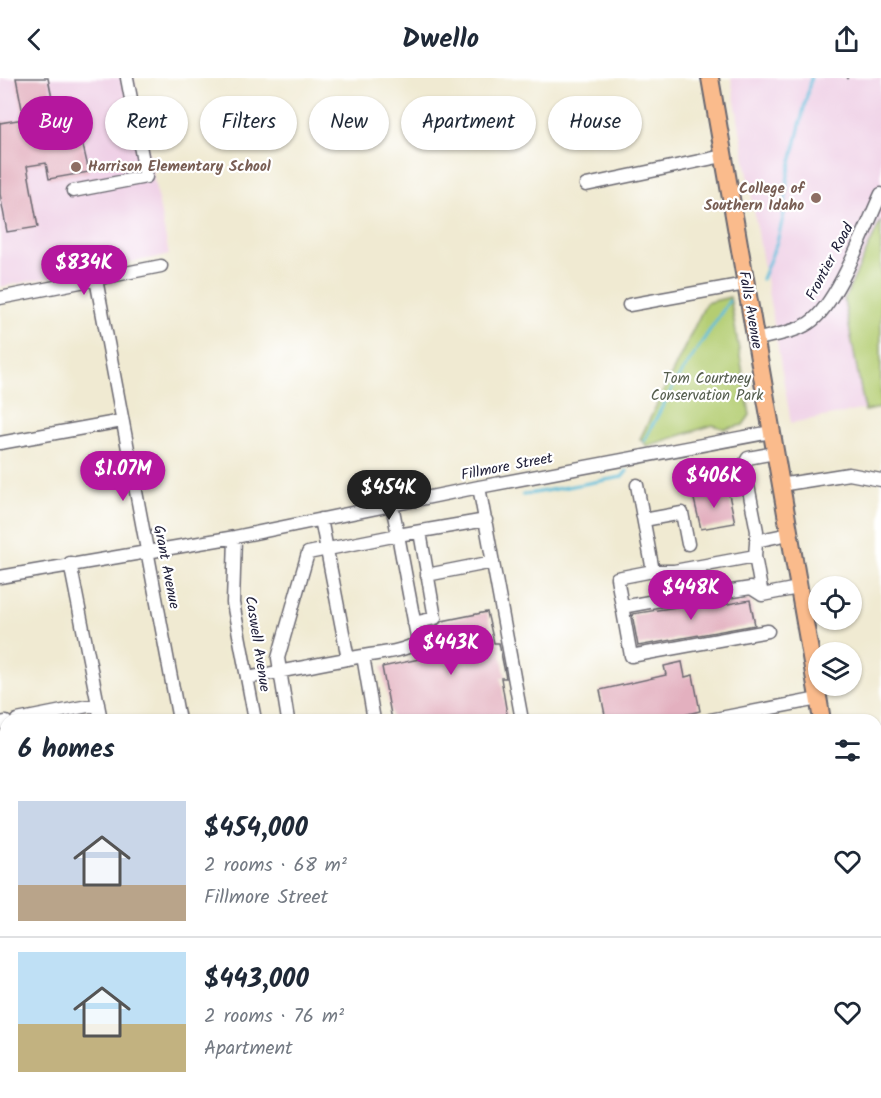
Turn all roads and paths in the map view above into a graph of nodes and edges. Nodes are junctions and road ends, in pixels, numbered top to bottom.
1 (127, 78) edge
2 (710, 78) edge
3 (723, 156) junction
4 (586, 185) dead end
5 (73, 191) dead end
6 (881, 194) edge
7 (162, 267) dead end
8 (96, 279) junction
9 (745, 284) junction
10 (0, 298) edge
11 (629, 305) dead end
12 (755, 340) junction
13 (122, 421) junction
14 (771, 432) junction
15 (0, 443) edge
16 (775, 453) junction
17 (881, 480) edge
18 (637, 485) dead end
19 (780, 485) junction
20 (479, 487) junction
21 (392, 505) junction
22 (321, 519) junction
23 (486, 520) junction
24 (644, 520) junction
25 (420, 532) junction
26 (789, 534) junction
27 (398, 535) junction
28 (235, 537) junction
29 (756, 541) junction
30 (688, 544) dead end
31 (327, 549) junction
32 (147, 552) junction
33 (755, 556) junction
34 (493, 562) junction
35 (70, 563) junction
36 (653, 571) junction
37 (427, 575) junction
38 (0, 577) edge
39 (798, 588) junction
40 (762, 595) junction
41 (622, 607) junction
42 (414, 622) junction
43 (768, 631) dead end
44 (363, 656) junction
45 (348, 659) junction
46 (280, 672) junction
47 (247, 678) junction
48 (818, 699) junction
49 (98, 704) junction
50 (47, 714) edge
51 (100, 714) edge
52 (178, 714) edge
53 (254, 714) edge
54 (287, 714) edge
55 (373, 714) edge
56 (521, 714) edge
57 (741, 714) edge
58 (821, 714) edge

1 - 5 street
2 - 3 main road, Falls Avenue
3 - 4 street
3 - 9 main road, Falls Avenue
6 - 12 street, Frontier Road
7 - 8 street
8 - 10 street
8 - 13 street, Grant Avenue
9 - 11 street
9 - 12 main road, Falls Avenue
12 - 14 main road, Falls Avenue
13 - 15 street
13 - 32 street, Grant Avenue
14 - 16 main road, Falls Avenue
14 - 20 street, Fillmore Street
16 - 19 main road, Falls Avenue
16 - 29 street
17 - 19 street
18 - 24 street
19 - 26 main road, Falls Avenue
20 - 21 street, Fillmore Street
20 - 23 street
21 - 22 street, Fillmore Street
21 - 27 street
22 - 28 street, Fillmore Street
22 - 31 street
23 - 25 street
23 - 34 street
24 - 30 street
24 - 36 street
25 - 27 street
25 - 37 street
26 - 29 street
26 - 39 main road, Falls Avenue
27 - 31 street
27 - 42 street
28 - 32 street, Fillmore Street
28 - 47 street, Caswell Avenue
29 - 33 street
31 - 45 street
31 - 46 street
32 - 35 street, Fillmore Street
32 - 52 street, Grant Avenue
33 - 36 street
33 - 40 street
34 - 37 street
34 - 56 street
35 - 38 street, Fillmore Street
35 - 49 street
36 - 41 street
37 - 42 street
39 - 40 street
39 - 48 main road, Falls Avenue
40 - 41 street
41 - 43 street
42 - 44 street
44 - 45 street
44 - 55 street
45 - 46 street
46 - 47 street
46 - 54 street
47 - 53 street, Caswell Avenue
48 - 57 street
48 - 58 main road, Falls Avenue
49 - 50 street
49 - 51 street

